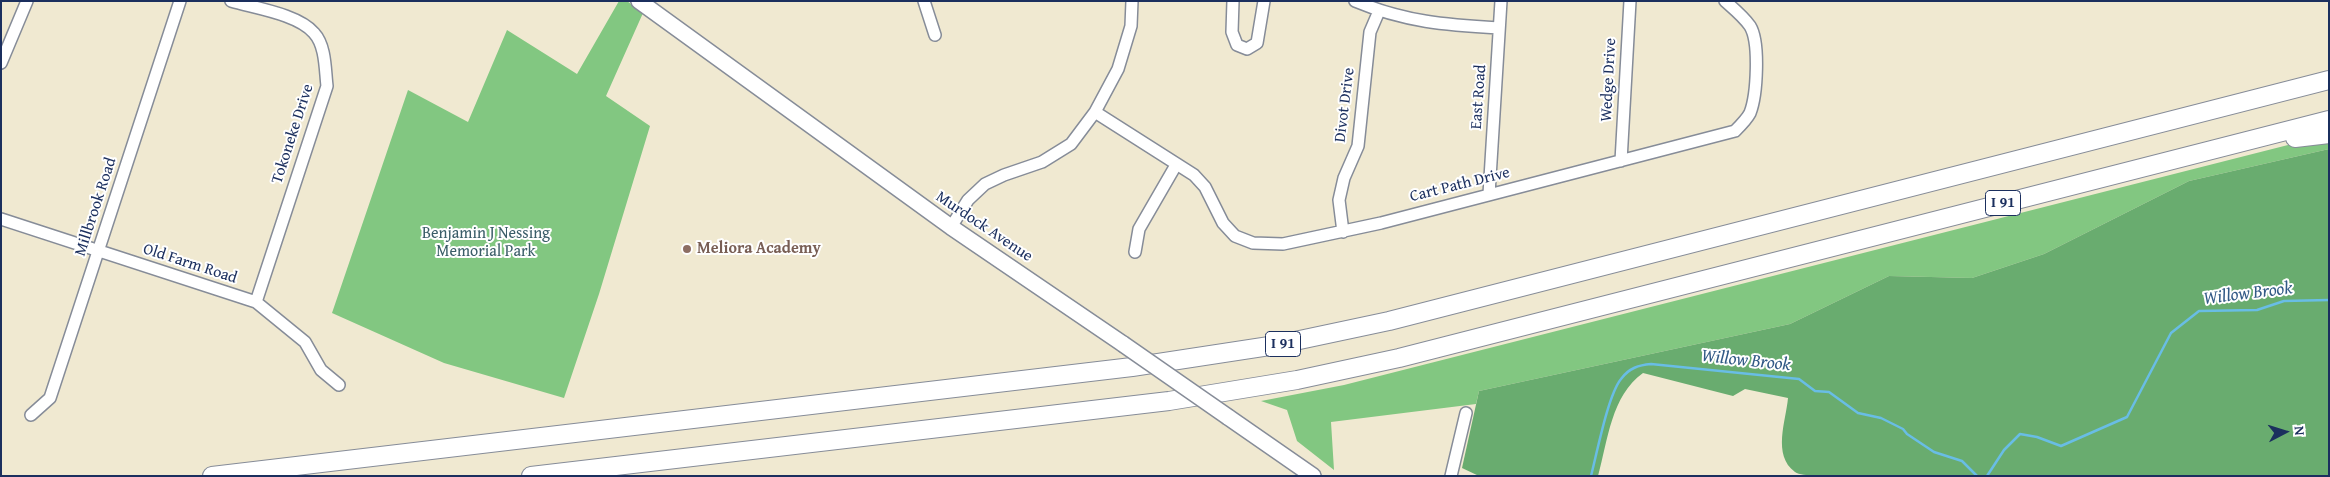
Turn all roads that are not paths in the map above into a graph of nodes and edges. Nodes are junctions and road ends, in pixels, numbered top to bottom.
1 (27, 1) edge
2 (180, 1) edge
3 (230, 1) edge
4 (639, 1) edge
5 (924, 1) edge
6 (1132, 1) edge
7 (1233, 1) edge
8 (1264, 1) edge
9 (1355, 1) edge
10 (1501, 1) edge
11 (1630, 1) edge
12 (1725, 1) edge
13 (1379, 11) junction
14 (1499, 28) junction
15 (935, 35) dead end
16 (1, 63) edge
17 (2329, 80) edge
18 (1095, 112) junction
19 (2329, 120) edge
20 (2329, 134) edge
21 (2242, 142) junction
22 (1621, 161) junction
23 (1176, 164) junction
24 (1489, 194) junction
25 (1, 219) edge
26 (951, 227) junction
27 (1343, 232) junction
28 (99, 251) junction
29 (1135, 252) dead end
30 (256, 302) junction
31 (339, 385) dead end
32 (1466, 413) dead end
33 (32, 416) dead end
34 (212, 476) edge
35 (531, 476) edge
36 (1313, 476) edge
37 (1451, 476) edge

1 - 16 street
2 - 28 street, Millbrook Road
3 - 30 street, Tokoneke Drive
4 - 26 main road, Murdock Avenue
5 - 15 street
6 - 18 street
7 - 8 street
9 - 13 street
10 - 14 street, East Road
11 - 22 street, Wedge Drive
12 - 22 street, Cart Path Drive
13 - 14 street
13 - 27 street, Divot Drive
14 - 24 street, East Road
17 - 34 highway, I 91
18 - 23 street, Cart Path Drive
18 - 26 street
19 - 21 highway, I 91
20 - 21 highway
21 - 35 highway, I 91
22 - 24 street, Cart Path Drive
23 - 27 street, Cart Path Drive
23 - 29 street
24 - 27 street, Cart Path Drive
25 - 28 street, Old Farm Road
26 - 36 main road, Murdock Avenue, bridge
28 - 30 street, Old Farm Road
28 - 33 street, Millbrook Road
30 - 31 street, Old Farm Road
32 - 37 street

